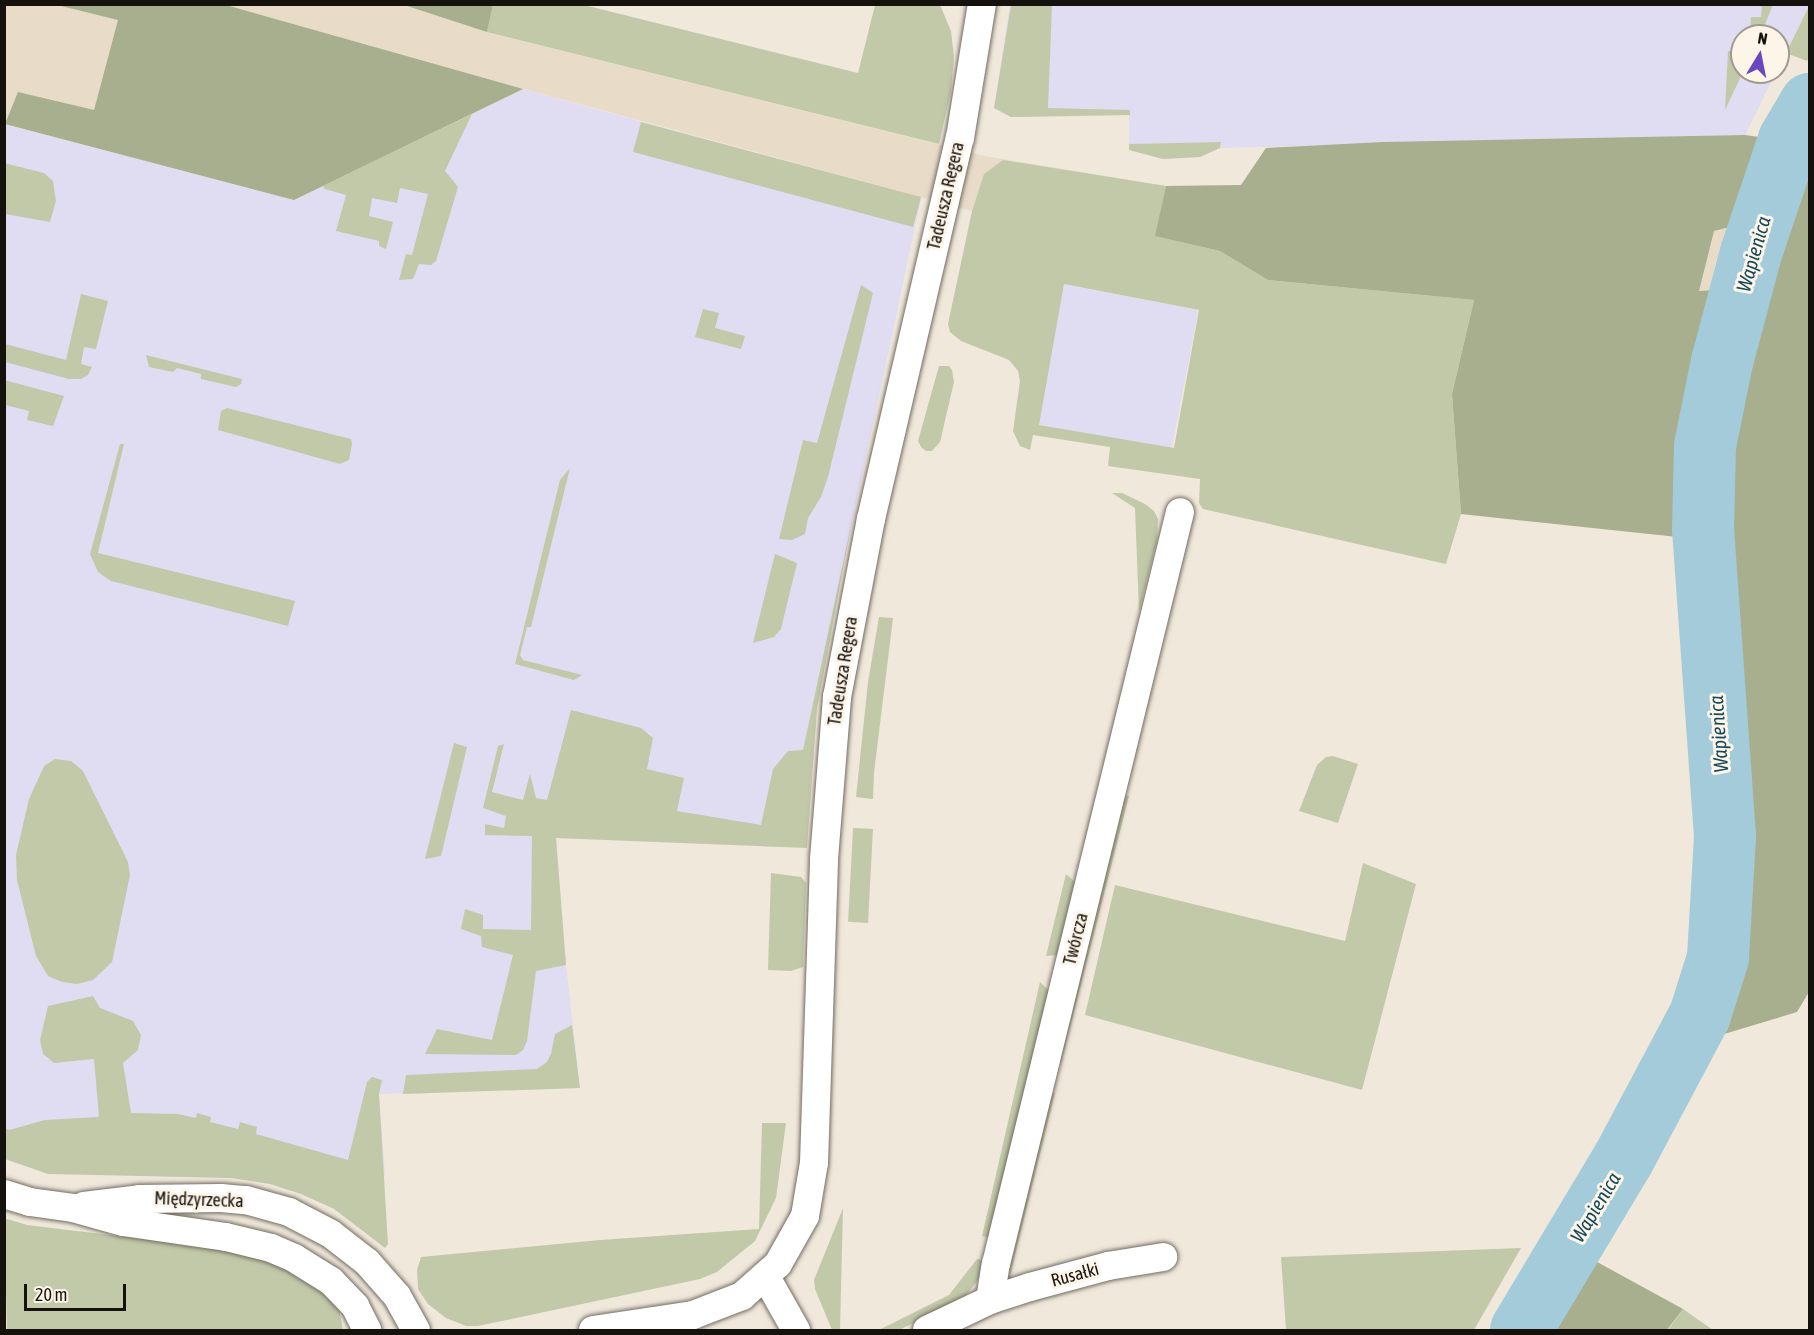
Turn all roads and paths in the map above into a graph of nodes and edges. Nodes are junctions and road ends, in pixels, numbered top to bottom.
1 (982, 4) edge
2 (1180, 512) dead end
3 (4, 1194) edge
4 (73, 1208) junction
5 (1162, 1257) dead end
6 (766, 1277) junction
7 (990, 1300) junction
8 (367, 1330) edge
9 (416, 1330) edge
10 (593, 1330) edge
11 (796, 1330) edge
12 (927, 1330) edge

1 - 6 street, Tadeusza Regera
2 - 7 street, Twórcza
3 - 4 street, Międzyrzecka
4 - 8 street, Międzyrzecka
4 - 9 street, Międzyrzecka
5 - 7 street, Rusałki
6 - 10 street
6 - 11 street
7 - 12 street

